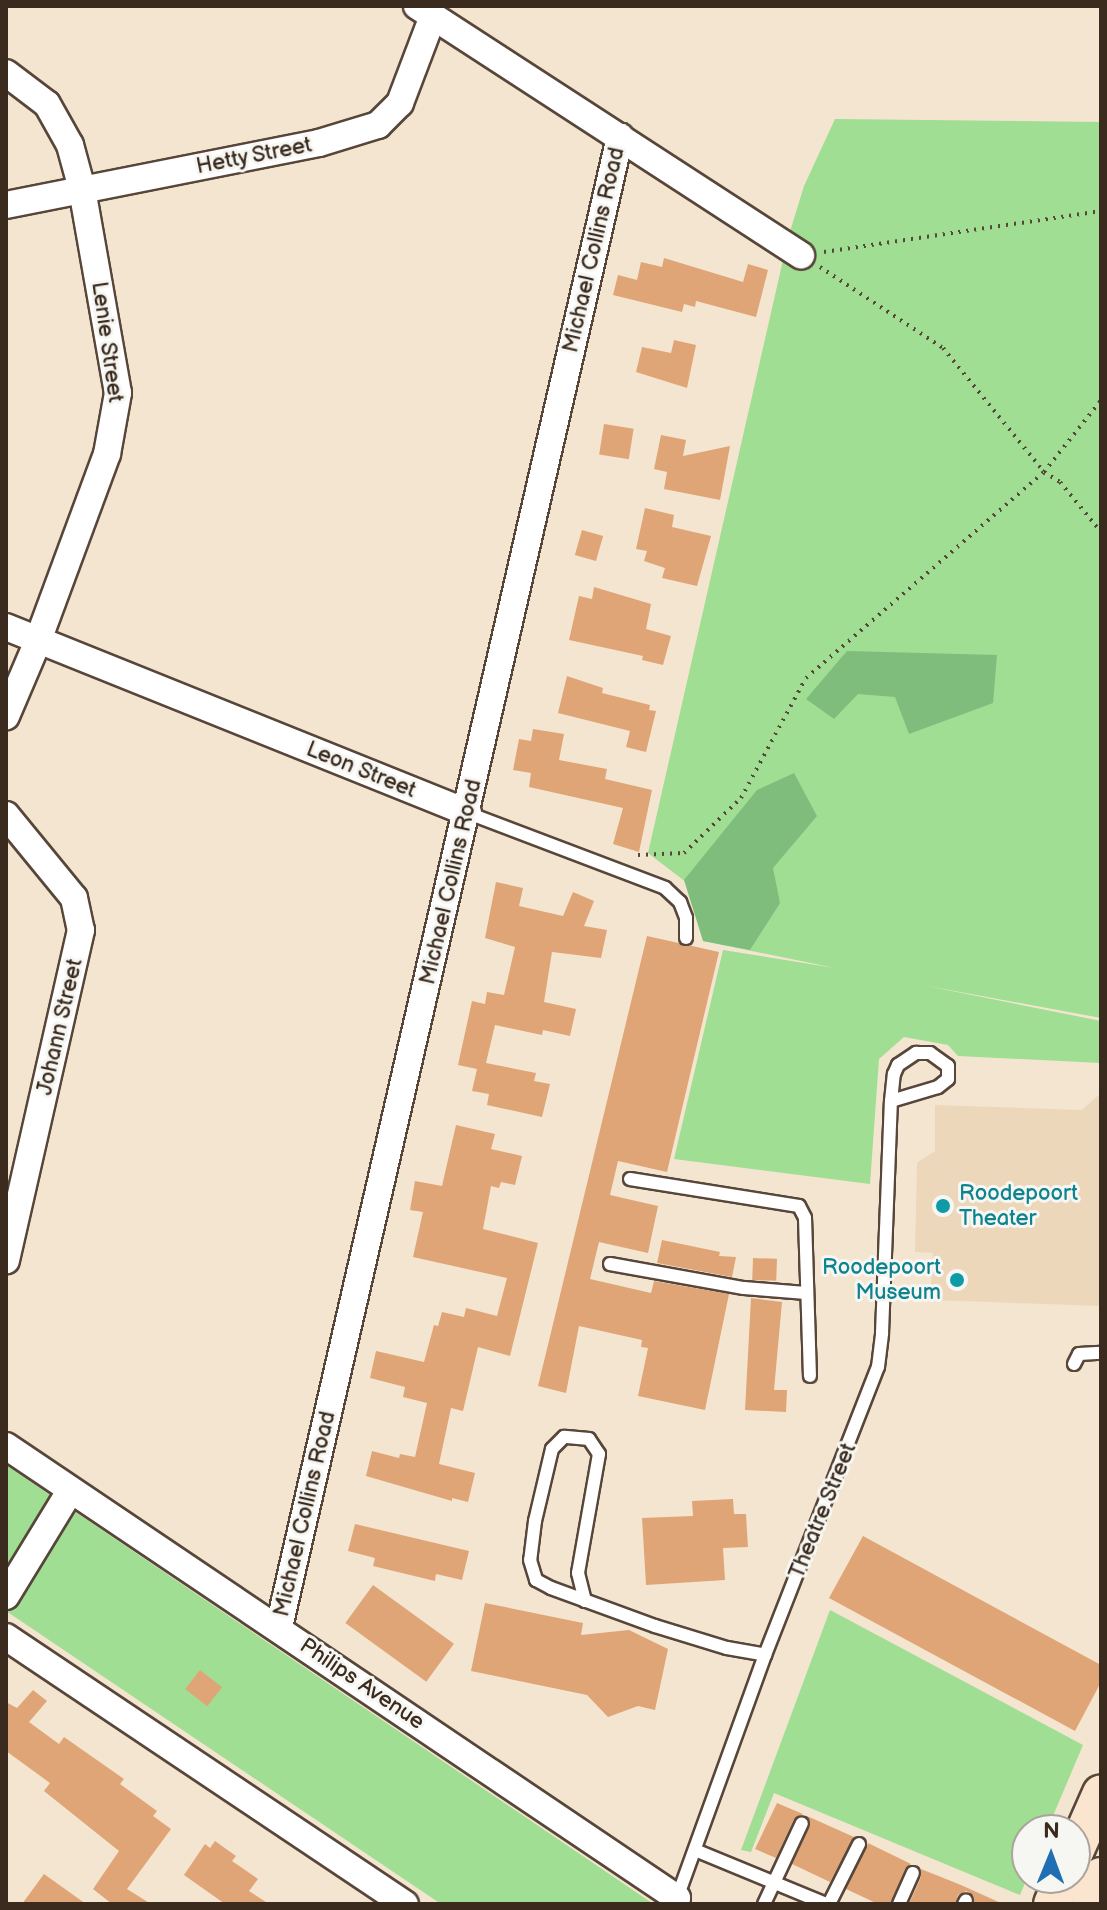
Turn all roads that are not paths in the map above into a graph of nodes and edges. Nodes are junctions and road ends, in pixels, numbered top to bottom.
1 (425, 11) edge
2 (6, 73) edge
3 (620, 137) junction
4 (82, 189) junction
5 (6, 205) edge
6 (801, 255) road end
7 (6, 627) edge
8 (38, 641) junction
9 (6, 716) edge
10 (468, 813) junction
11 (6, 815) edge
12 (686, 938) dead end
13 (891, 1101) junction
14 (630, 1179) dead end
15 (6, 1261) edge
16 (610, 1264) dead end
17 (806, 1293) junction
18 (1101, 1353) edge
19 (1074, 1364) dead end
20 (810, 1376) dead end
21 (6, 1446) edge
22 (70, 1491) junction
23 (6, 1596) edge
24 (585, 1601) junction
25 (279, 1627) junction
26 (6, 1637) edge
27 (765, 1655) junction
28 (1101, 1793) edge
29 (1091, 1816) edge
30 (802, 1823) dead end
31 (859, 1844) dead end
32 (695, 1850) junction
33 (913, 1873) dead end
34 (1101, 1876) edge
35 (773, 1881) junction
36 (676, 1901) edge
37 (405, 1904) edge
38 (764, 1904) edge
39 (828, 1904) edge
40 (899, 1904) edge
41 (1090, 1904) edge

1 - 3 street
1 - 4 street, Hetty Street
2 - 4 street, Lenie Street
3 - 6 street
3 - 10 street, Michael Collins Road
4 - 5 street, Hetty Street
4 - 8 street, Lenie Street
7 - 8 street, Leon Street
8 - 9 street, Lenie Street
8 - 10 street, Leon Street
10 - 12 lane, Leon Street
10 - 25 street, Michael Collins Road
11 - 15 street, Johann Street
13 - 13 lane, Theatre Street
13 - 27 lane, Theatre Street
14 - 17 lane
16 - 17 lane
17 - 20 lane
18 - 19 lane
21 - 22 street, Philips Avenue
22 - 23 street
22 - 25 street, Philips Avenue
24 - 24 lane
24 - 27 lane
25 - 36 street, Philips Avenue
26 - 37 street
27 - 32 lane, Theatre Street
28 - 29 main road
30 - 35 lane
31 - 39 lane
32 - 35 lane
32 - 36 lane, Theatre Street
33 - 40 lane
34 - 41 main road
35 - 38 lane
35 - 39 lane

